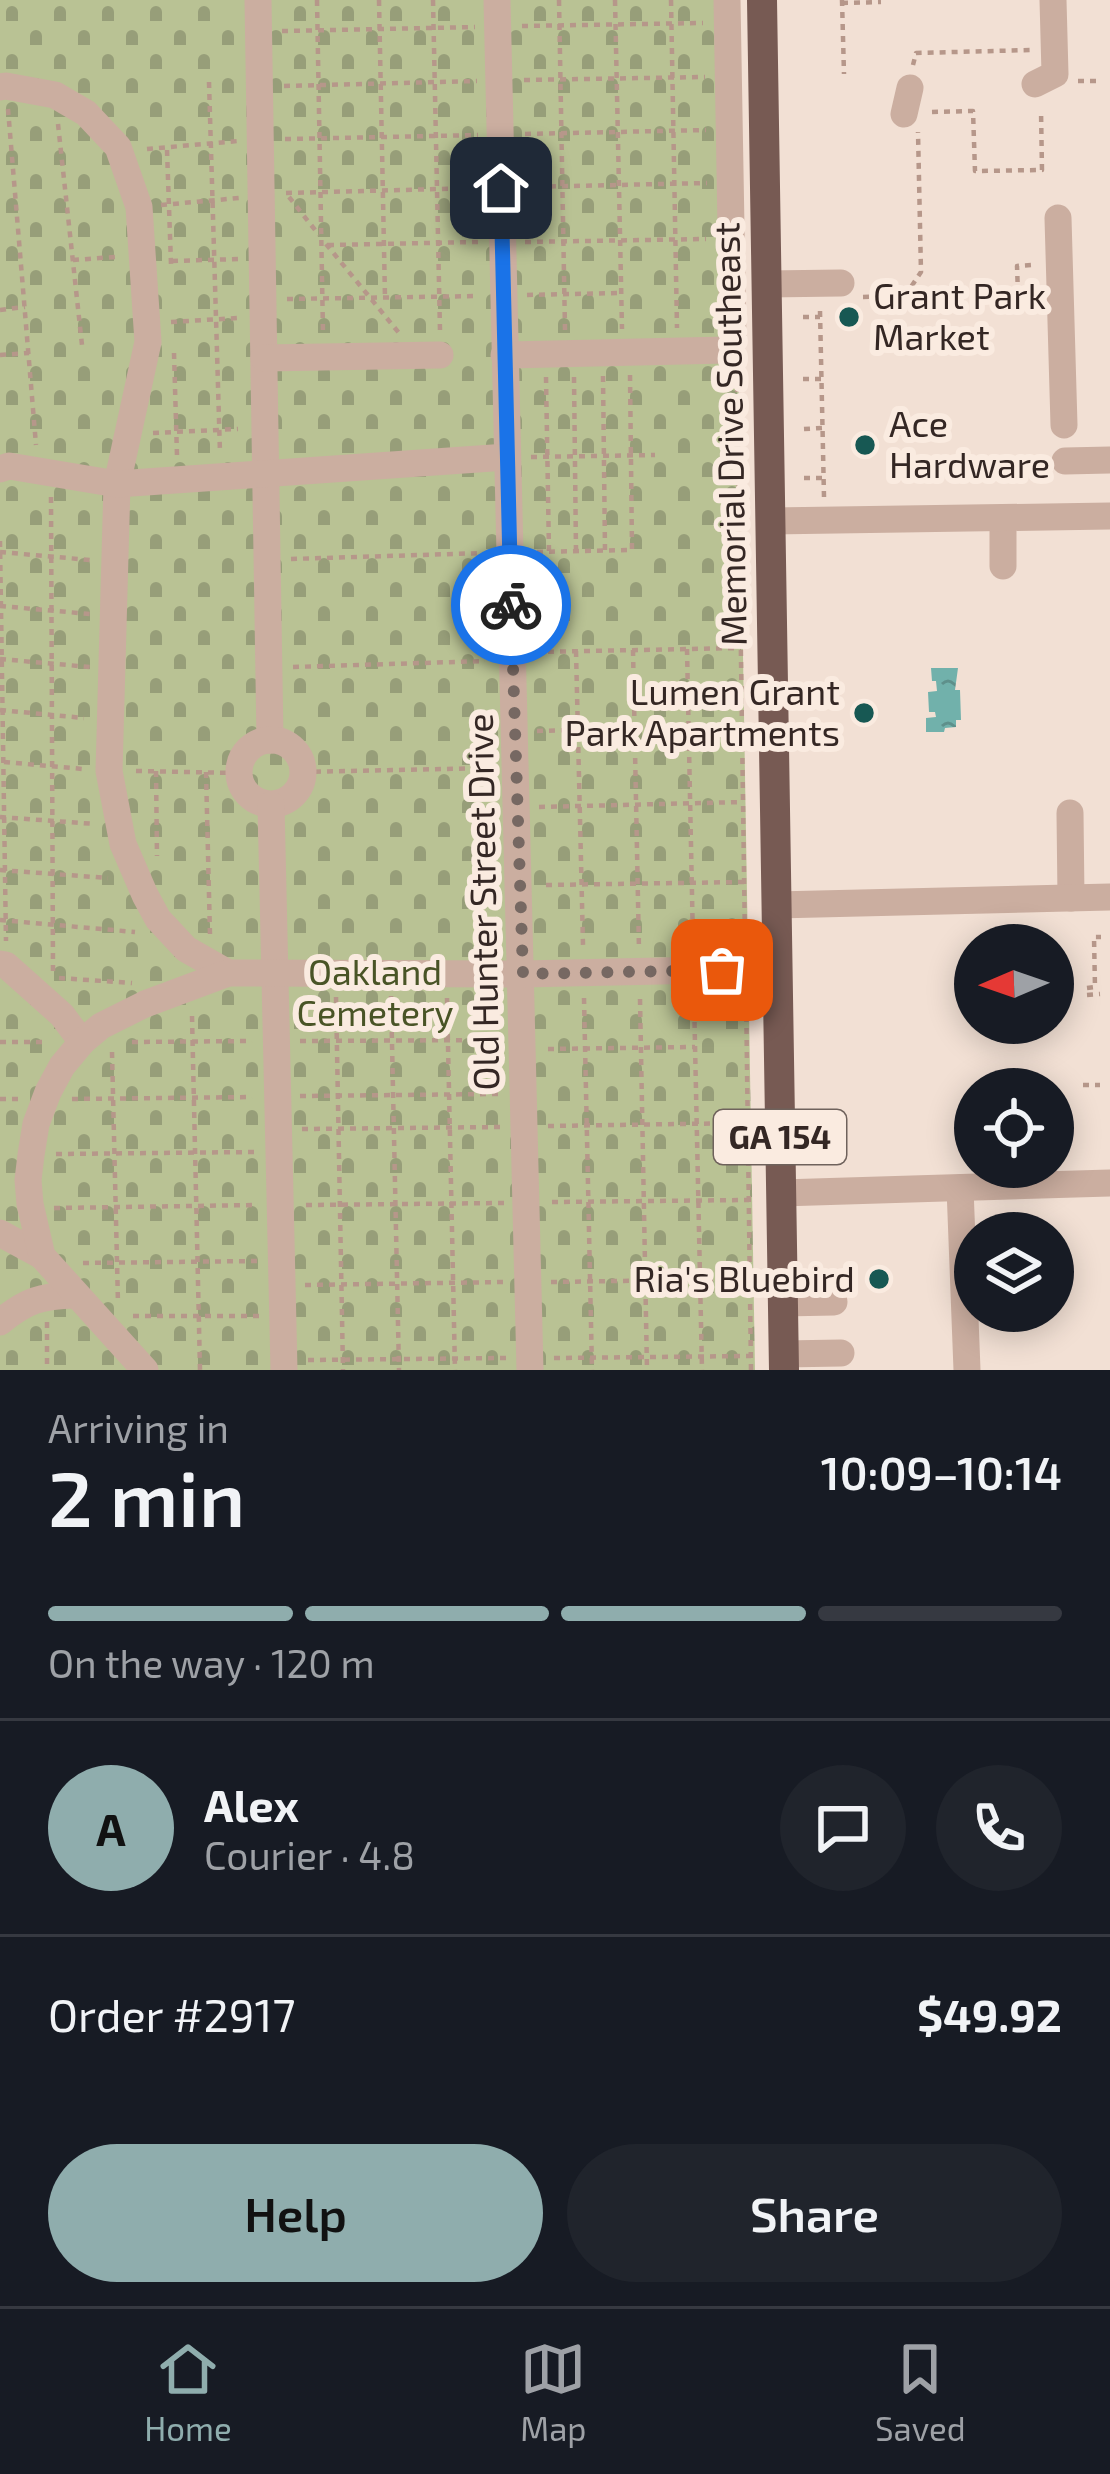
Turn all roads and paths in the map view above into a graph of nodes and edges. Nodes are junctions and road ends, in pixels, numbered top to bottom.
1 (258, 0) edge
2 (317, 0) edge
3 (379, 0) edge
4 (433, 0) edge
5 (497, 0) edge
6 (559, 0) edge
7 (615, 0) edge
8 (670, 0) edge
9 (727, 0) edge
10 (762, 0) edge
11 (1053, 0) edge
12 (842, 2) edge
13 (881, 2) edge
14 (844, 74) dead end
15 (1048, 78) junction
16 (1101, 81) dead end
17 (209, 82) dead end
18 (3, 86) edge
19 (908, 92) dead end
20 (55, 94) junction
21 (260, 140) junction
22 (211, 144) junction
23 (119, 151) junction
24 (273, 195) junction
25 (212, 200) junction
26 (139, 207) junction
27 (1058, 218) dead end
28 (321, 237) junction
29 (262, 258) junction
30 (142, 259) junction
31 (73, 260) junction
32 (214, 260) junction
33 (1060, 279) junction
34 (767, 284) junction
35 (841, 292) junction
36 (621, 293) junction
37 (1018, 293) junction
38 (565, 294) junction
39 (439, 296) junction
40 (503, 296) junction
41 (905, 296) junction
42 (370, 298) junction
43 (385, 298) junction
44 (323, 299) junction
45 (25, 307) junction
46 (263, 308) junction
47 (0, 310) edge
48 (803, 317) dead end
49 (820, 317) junction
50 (215, 319) junction
51 (148, 324) junction
52 (733, 341) junction
53 (82, 345) dead end
54 (678, 351) junction
55 (28, 352) junction
56 (590, 353) junction
57 (429, 355) junction
58 (0, 356) edge
59 (504, 356) junction
60 (324, 357) junction
61 (264, 358) junction
62 (821, 379) junction
63 (803, 380) dead end
64 (1064, 424) dead end
65 (265, 428) junction
66 (822, 428) junction
67 (803, 429) dead end
68 (219, 430) junction
69 (130, 434) junction
70 (631, 455) junction
71 (655, 455) dead end
72 (548, 456) junction
73 (575, 456) junction
74 (604, 456) junction
75 (507, 457) junction
76 (1110, 460) edge
77 (1065, 461) dead end
78 (0, 469) edge
79 (45, 472) junction
80 (266, 474) junction
81 (220, 477) junction
82 (804, 478) dead end
83 (823, 478) junction
84 (117, 484) junction
85 (824, 497) dead end
86 (1110, 517) edge
87 (1003, 518) junction
88 (771, 521) junction
89 (0, 541) edge
90 (605, 550) junction
91 (576, 551) junction
92 (0, 552) edge
93 (503, 552) junction
94 (549, 552) junction
95 (51, 556) junction
96 (267, 560) junction
97 (115, 562) junction
98 (1003, 566) dead end
99 (0, 606) edge
100 (51, 610) junction
101 (112, 616) junction
102 (741, 648) junction
103 (687, 649) junction
104 (633, 650) junction
105 (576, 651) junction
106 (506, 656) junction
107 (1, 659) edge
108 (51, 663) junction
109 (110, 668) junction
110 (269, 668) junction
111 (1, 710) edge
112 (52, 715) junction
113 (108, 720) junction
114 (742, 725) junction
115 (688, 727) junction
116 (634, 728) junction
117 (578, 730) junction
118 (515, 731) junction
119 (270, 740) junction
120 (2, 762) edge
121 (52, 766) junction
122 (501, 767) dead end
123 (109, 771) junction
124 (156, 771) junction
125 (206, 772) junction
126 (303, 772) junction
127 (238, 773) junction
128 (743, 802) junction
129 (690, 803) junction
130 (272, 805) junction
131 (636, 805) junction
132 (580, 806) junction
133 (518, 808) junction
134 (1070, 813) dead end
135 (2, 817) edge
136 (52, 821) junction
137 (118, 826) junction
138 (158, 856) dead end
139 (2, 870) edge
140 (52, 874) junction
141 (138, 880) junction
142 (744, 882) junction
143 (692, 883) junction
144 (638, 884) junction
145 (520, 885) junction
146 (581, 885) junction
147 (1110, 897) edge
148 (1072, 898) junction
149 (776, 905) junction
150 (3, 921) edge
151 (53, 925) junction
152 (171, 935) junction
153 (1100, 937) dead end
154 (694, 960) dead end
155 (639, 961) dead end
156 (584, 963) dead end
157 (3, 964) edge
158 (220, 969) junction
159 (740, 970) junction
160 (277, 973) junction
161 (523, 974) junction
162 (146, 984) dead end
163 (694, 986) dead end
164 (192, 987) junction
165 (640, 987) dead end
166 (584, 988) dead end
167 (336, 991) dead end
168 (391, 991) dead end
169 (447, 991) dead end
170 (1100, 994) dead end
171 (112, 1020) junction
172 (82, 1042) junction
173 (695, 1047) junction
174 (585, 1048) junction
175 (641, 1048) junction
176 (524, 1049) junction
177 (1083, 1085) dead end
178 (1100, 1085) dead end
179 (279, 1152) junction
180 (195, 1153) junction
181 (115, 1154) junction
182 (31, 1155) junction
183 (1110, 1184) edge
184 (1074, 1185) edge
185 (960, 1188) joint
186 (781, 1193) junction
187 (749, 1200) junction
188 (644, 1201) junction
189 (698, 1201) junction
190 (588, 1202) junction
191 (452, 1203) junction
192 (526, 1203) junction
193 (395, 1204) junction
194 (279, 1205) junction
195 (340, 1205) junction
196 (197, 1206) junction
197 (116, 1207) junction
198 (31, 1208) junction
199 (0, 1233) edge
200 (45, 1260) junction
201 (281, 1261) junction
202 (198, 1262) junction
203 (117, 1263) junction
204 (75, 1295) junction
205 (46, 1296) junction
206 (834, 1302) dead end
207 (783, 1303) junction
208 (199, 1316) junction
209 (283, 1316) junction
210 (0, 1322) edge
211 (841, 1354) dead end
212 (784, 1362) edge
213 (47, 1370) edge
214 (146, 1370) edge
215 (200, 1370) edge
216 (284, 1370) edge
217 (343, 1370) edge
218 (399, 1370) edge
219 (455, 1370) edge
220 (530, 1370) edge
221 (592, 1370) edge
222 (647, 1370) edge
223 (702, 1370) edge
224 (752, 1370) edge
225 (968, 1370) edge

1 - 21 street
2 - 28 path
3 - 43 path
4 - 39 path
5 - 40 street, Old Hunter Street Drive
6 - 38 path
7 - 36 path
8 - 54 path
9 - 52 street
10 - 34 main road, Memorial Drive Southeast / GA 154
11 - 15 street
12 - 13 path
12 - 14 path
15 - 16 path
15 - 19 path
15 - 41 path
17 - 22 path
18 - 20 street
18 - 45 path
20 - 23 street
20 - 31 path
21 - 22 path
21 - 24 street
22 - 23 path
22 - 25 path
23 - 26 street
24 - 25 path
24 - 28 path
24 - 29 street
25 - 26 path
25 - 32 path
26 - 30 street
27 - 33 street
28 - 42 path
28 - 44 path
29 - 32 path
29 - 46 street
30 - 31 path
30 - 32 path
30 - 51 street
31 - 53 path
32 - 50 path
33 - 37 path
33 - 37 path
33 - 64 street
34 - 35 street
34 - 88 main road, Memorial Drive Southeast / GA 154
35 - 41 path
35 - 49 path
36 - 38 path
36 - 56 path
37 - 41 path
38 - 40 path
38 - 56 path
39 - 40 path
39 - 43 path
39 - 57 path
40 - 59 street, Old Hunter Street Drive
42 - 43 path
42 - 44 path
42 - 57 path
44 - 46 path
44 - 60 path
45 - 47 path
45 - 55 path
46 - 50 path
46 - 61 street
48 - 49 path
49 - 62 path
50 - 51 path
50 - 68 path
51 - 69 street
52 - 54 street
52 - 102 path
54 - 56 street
55 - 58 path
55 - 79 path
56 - 59 street
56 - 70 path
56 - 72 path
56 - 73 path
56 - 74 path
57 - 60 street
59 - 75 street, Old Hunter Street Drive
60 - 61 street
61 - 65 street
62 - 63 path
62 - 66 path
65 - 68 path
65 - 80 street
66 - 67 path
66 - 83 path
68 - 69 path
68 - 81 path
69 - 84 street
70 - 71 path
70 - 74 path
70 - 90 path
72 - 73 path
72 - 75 path
72 - 94 path
73 - 74 path
73 - 91 path
74 - 90 path
75 - 80 street
75 - 93 street, Old Hunter Street Drive
76 - 77 street
78 - 79 street
79 - 84 street
79 - 95 path
80 - 81 street
80 - 96 street
81 - 84 street
82 - 83 path
83 - 85 path
84 - 97 street
86 - 87 street
87 - 88 street
87 - 98 street
88 - 149 main road, Memorial Drive Southeast / GA 154
89 - 92 path
90 - 91 path
91 - 94 path
92 - 95 path
92 - 99 path
93 - 94 path
93 - 96 path
93 - 106 street, Old Hunter Street Drive
95 - 97 path
95 - 100 path
96 - 110 street
97 - 101 street
99 - 100 path
99 - 107 path
100 - 101 path
100 - 108 path
101 - 109 street
102 - 103 path
102 - 114 path
103 - 104 path
103 - 115 path
104 - 105 path
104 - 116 path
105 - 106 path
105 - 117 path
106 - 110 path
106 - 118 street, Old Hunter Street Drive
107 - 108 path
107 - 111 path
108 - 109 path
108 - 112 path
109 - 113 street
110 - 119 street
111 - 112 path
111 - 120 path
112 - 113 path
112 - 121 path
113 - 123 street
114 - 115 path
114 - 128 path
115 - 116 path
115 - 129 path
116 - 117 path
116 - 131 path
117 - 118 path
117 - 132 path
118 - 133 street, Old Hunter Street Drive
119 - 126 street
119 - 127 street
120 - 121 path
120 - 135 path
121 - 123 path
121 - 136 path
122 - 126 path
123 - 124 path
123 - 137 street
124 - 125 path
124 - 138 path
125 - 127 path
125 - 158 path
126 - 130 street
127 - 130 street
128 - 129 path
128 - 142 path
129 - 131 path
129 - 143 path
130 - 160 street
131 - 132 path
131 - 144 path
132 - 133 path
132 - 146 path
133 - 145 street, Old Hunter Street Drive
134 - 148 street
135 - 136 path
135 - 139 path
136 - 137 path
136 - 140 path
137 - 141 street
139 - 140 path
139 - 150 path
140 - 141 path
140 - 151 path
141 - 152 street
142 - 143 path
142 - 159 path
143 - 144 path
143 - 154 path
144 - 146 path
144 - 155 path
145 - 146 path
145 - 161 street, Old Hunter Street Drive
146 - 156 path
147 - 148 street
148 - 149 street
149 - 186 main road, Memorial Drive Southeast / GA 154
150 - 151 path
150 - 157 path
151 - 152 path
151 - 162 path
152 - 158 street
153 - 170 path
157 - 172 street
158 - 160 street
158 - 164 street
159 - 161 street
159 - 187 path
160 - 161 street
160 - 179 street
161 - 176 street, Old Hunter Street Drive
163 - 173 path
164 - 171 street
164 - 180 path
165 - 175 path
166 - 174 path
167 - 195 path
168 - 193 path
169 - 191 path
171 - 172 street
171 - 181 path
172 - 182 street
173 - 175 path
173 - 189 path
174 - 175 path
174 - 176 path
174 - 190 path
175 - 188 path
176 - 192 street, Old Hunter Street Drive
177 - 178 path
179 - 180 path
179 - 194 street
180 - 181 path
180 - 196 path
181 - 182 path
181 - 197 path
182 - 198 street
183 - 184 street
185 - 186 street
185 - 225 street
186 - 207 main road, Memorial Drive Southeast / GA 154
187 - 189 path
187 - 224 path
188 - 189 path
188 - 190 path
188 - 222 path
189 - 223 path
190 - 192 path
190 - 221 path
191 - 192 path
191 - 193 path
191 - 219 path
192 - 220 street, Old Hunter Street Drive
193 - 195 path
193 - 218 path
194 - 195 path
194 - 196 path
194 - 201 street
195 - 217 path
196 - 197 path
196 - 202 path
197 - 198 path
197 - 203 path
198 - 200 street
199 - 200 street
200 - 203 path
200 - 204 street
201 - 202 path
201 - 209 street
202 - 203 path
202 - 208 path
203 - 208 path
204 - 205 street
204 - 214 street
205 - 210 street
205 - 213 path
206 - 207 street
207 - 212 main road, Memorial Drive Southeast / GA 154
208 - 209 path
208 - 215 path
209 - 216 street
211 - 212 street

